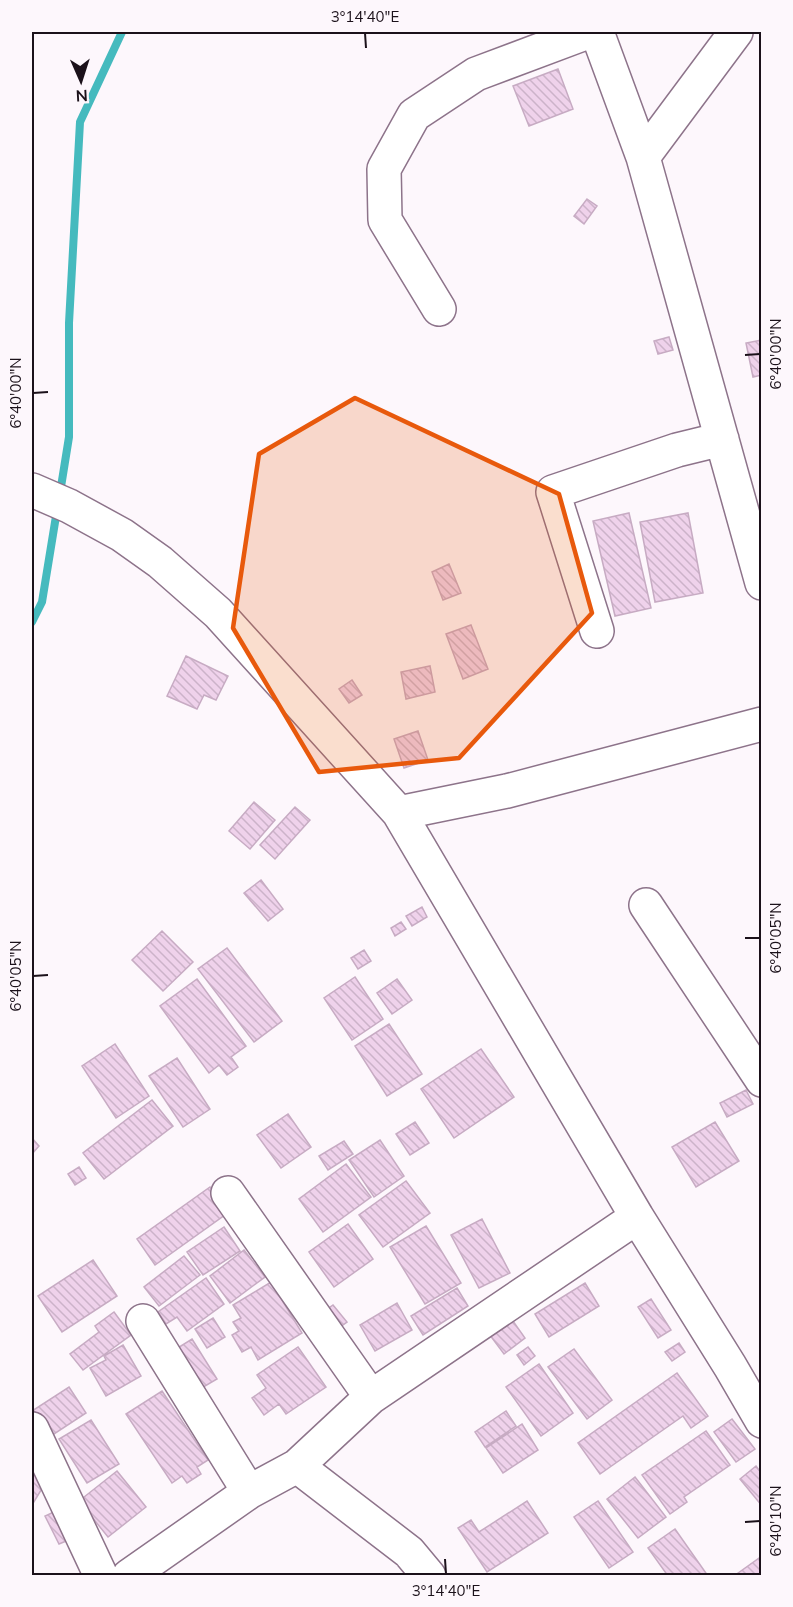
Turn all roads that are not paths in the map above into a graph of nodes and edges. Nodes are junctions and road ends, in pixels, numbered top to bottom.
1 (588, 32) edge
2 (597, 32) edge
3 (736, 32) edge
4 (643, 157) junction
5 (439, 309) dead end
6 (722, 439) junction
7 (32, 489) edge
8 (762, 583) edge
9 (597, 631) dead end
10 (762, 724) edge
11 (399, 813) junction
12 (646, 905) dead end
13 (762, 1080) edge
14 (228, 1193) dead end
15 (637, 1217) junction
16 (143, 1321) dead end
17 (371, 1397) junction
18 (762, 1421) edge
19 (32, 1429) edge
20 (297, 1466) junction
21 (249, 1492) junction
22 (101, 1575) edge
23 (129, 1575) edge
24 (429, 1575) edge

1 - 5 street
2 - 4 street
3 - 4 street
4 - 6 street
6 - 8 street
6 - 9 street
7 - 11 street
10 - 11 street
11 - 15 street
12 - 13 street
14 - 17 street
15 - 17 street
15 - 18 street
16 - 21 street
17 - 20 street
19 - 22 street
20 - 21 street
20 - 24 street
21 - 23 street

